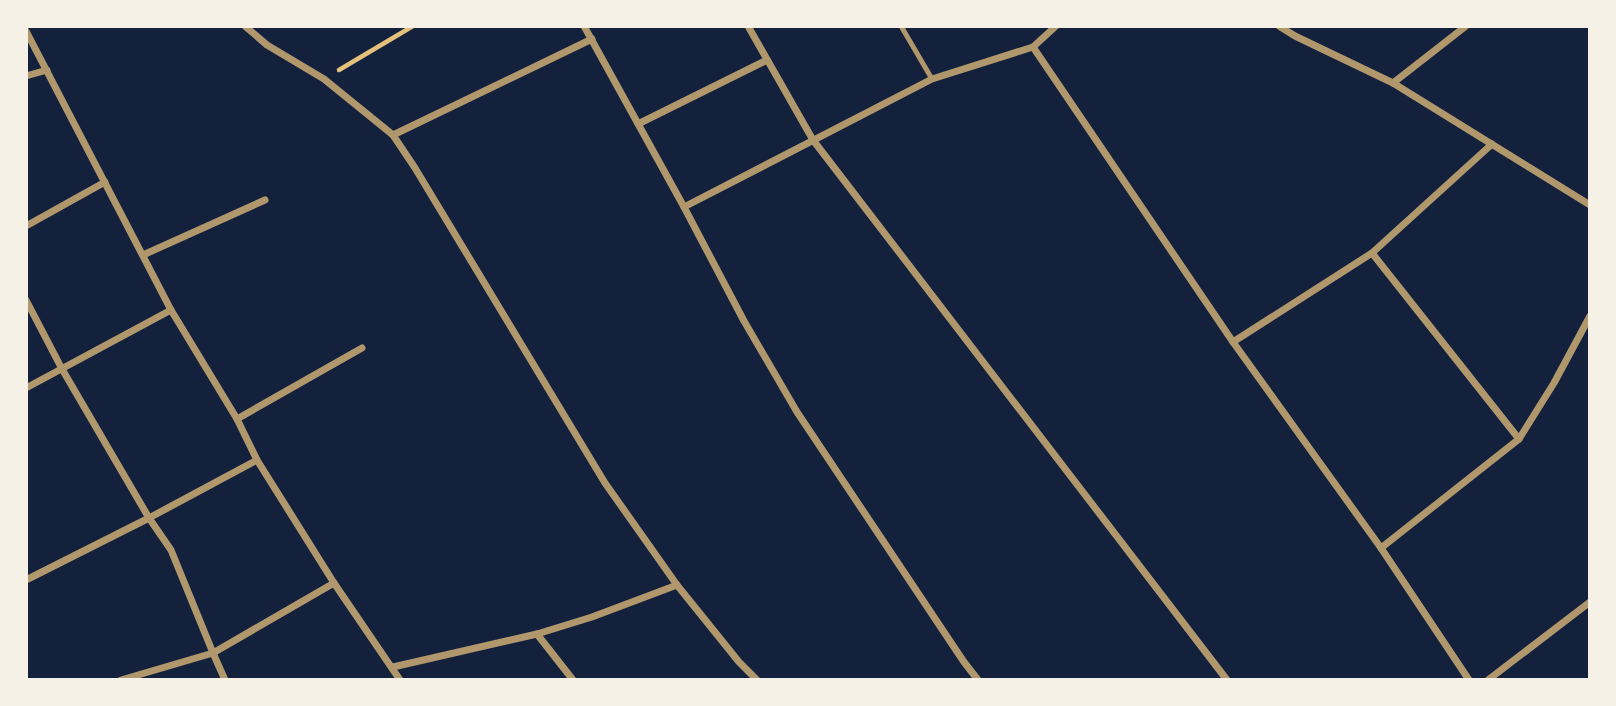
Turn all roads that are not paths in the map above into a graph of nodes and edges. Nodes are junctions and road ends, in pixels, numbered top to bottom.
1 (245, 26) edge
2 (584, 26) edge
3 (748, 26) edge
4 (901, 26) edge
5 (1056, 26) edge
6 (1279, 26) edge
7 (1302, 26) edge
8 (1466, 26) edge
9 (26, 31) edge
10 (1295, 36) junction
11 (592, 39) junction
12 (1033, 47) junction
13 (767, 61) junction
14 (47, 69) junction
15 (26, 76) edge
16 (932, 79) junction
17 (1393, 83) junction
18 (638, 124) junction
19 (393, 135) junction
20 (813, 140) junction
21 (1492, 144) junction
22 (105, 182) junction
23 (265, 200) dead end
24 (1590, 205) edge
25 (684, 206) junction
26 (26, 226) edge
27 (1372, 253) junction
28 (143, 255) junction
29 (26, 300) edge
30 (171, 310) junction
31 (1590, 316) edge
32 (1233, 342) junction
33 (362, 348) dead end
34 (62, 369) junction
35 (26, 388) edge
36 (237, 419) junction
37 (1519, 439) junction
38 (257, 460) junction
39 (149, 518) junction
40 (1381, 548) junction
41 (26, 580) edge
42 (334, 583) junction
43 (677, 585) junction
44 (1590, 602) edge
45 (537, 634) junction
46 (213, 653) junction
47 (393, 667) junction
48 (121, 680) edge
49 (225, 680) edge
50 (400, 680) edge
51 (573, 680) edge
52 (757, 680) edge
53 (978, 680) edge
54 (1227, 680) edge
55 (1469, 680) edge
56 (1488, 680) edge

1 - 19 street
2 - 11 street
3 - 13 street
4 - 16 lane
5 - 12 street
6 - 10 street
7 - 10 street
8 - 17 street
9 - 14 street
10 - 17 street
11 - 18 street
11 - 19 street
12 - 16 street
12 - 32 street
13 - 18 street
13 - 20 street
14 - 15 street
14 - 22 street
16 - 20 street
17 - 21 street
18 - 25 street
19 - 43 street
20 - 25 street
20 - 54 street
21 - 24 street
21 - 27 street
22 - 26 street
22 - 28 street
23 - 28 street
25 - 53 street
27 - 32 street
27 - 37 street
28 - 30 street
29 - 34 street
30 - 34 street
30 - 36 street
31 - 37 street
32 - 40 street
33 - 36 street
34 - 35 street
34 - 39 street
36 - 38 street
37 - 40 street
38 - 39 street
38 - 42 street
39 - 41 street
39 - 46 street
40 - 55 street
42 - 46 street
42 - 47 street
43 - 45 street
43 - 52 street
44 - 56 street
45 - 47 street
45 - 51 street
46 - 48 street
46 - 49 street
47 - 50 street

